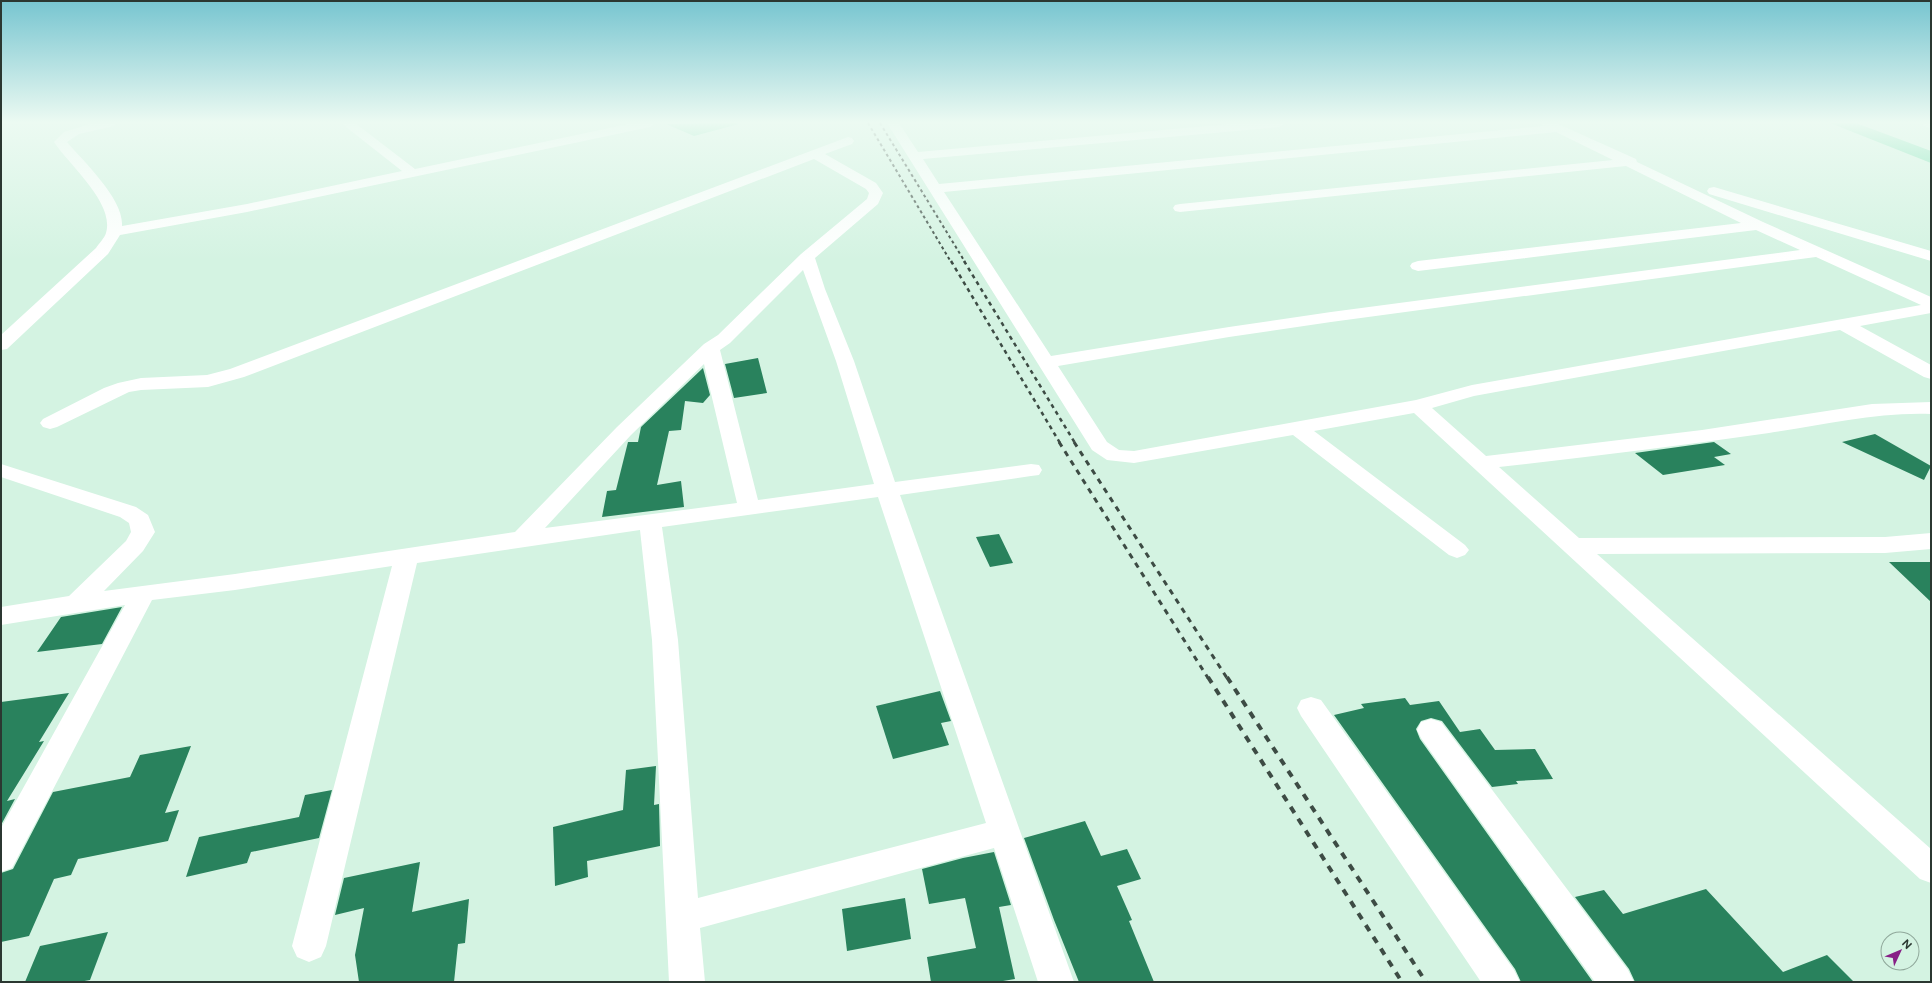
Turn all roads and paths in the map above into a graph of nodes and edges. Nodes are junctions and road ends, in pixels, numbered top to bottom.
1 (82, 169) edge
2 (407, 169) edge
3 (426, 169) edge
4 (776, 169) edge
5 (841, 169) edge
6 (923, 169) edge
7 (1132, 169) edge
8 (1564, 169) edge
9 (1645, 169) edge
10 (411, 172) junction
11 (1652, 172) junction
12 (935, 189) junction
13 (1180, 208) dead end
14 (1758, 225) junction
15 (114, 232) junction
16 (1820, 252) junction
17 (1931, 256) edge
18 (807, 257) junction
19 (1418, 266) dead end
20 (1931, 303) edge
21 (1931, 308) edge
22 (1843, 324) junction
23 (1, 345) edge
24 (710, 348) junction
25 (1046, 363) junction
26 (1931, 372) edge
27 (1418, 406) junction
28 (1931, 408) edge
29 (50, 423) dead end
30 (1296, 427) junction
31 (1482, 463) junction
32 (1, 470) edge
33 (1031, 470) dead end
34 (887, 490) junction
35 (750, 508) junction
36 (650, 521) junction
37 (522, 539) junction
38 (1931, 541) edge
39 (1574, 546) junction
40 (1457, 550) dead end
41 (407, 555) junction
42 (144, 593) junction
43 (76, 604) junction
44 (1, 616) edge
45 (1312, 708) dead end
46 (1431, 730) dead end
47 (1005, 832) junction
48 (1, 858) edge
49 (1931, 869) edge
50 (683, 917) junction
51 (309, 946) dead end
52 (687, 982) edge
53 (1056, 982) edge
54 (1502, 982) edge
55 (1616, 982) edge

1 - 15 street
2 - 10 street
3 - 10 street
4 - 29 street
5 - 18 street
6 - 12 street
7 - 12 street
8 - 13 street
9 - 11 street
10 - 15 street
11 - 14 street
11 - 17 street
12 - 25 street
14 - 16 street
14 - 19 street
15 - 23 street
16 - 20 street
16 - 25 street
18 - 24 street
18 - 34 street
21 - 22 street
22 - 26 street
22 - 27 street
24 - 35 street
24 - 37 street
25 - 30 street
27 - 30 street
27 - 31 street
28 - 31 street
30 - 40 street
31 - 39 street
32 - 43 street
33 - 34 street
34 - 35 street
34 - 47 street
35 - 36 street
36 - 37 street
36 - 50 street
37 - 41 street
38 - 39 street
39 - 49 street
41 - 42 street
41 - 51 street
42 - 43 street
42 - 48 street
43 - 44 street
45 - 54 street
46 - 55 street
47 - 50 street
47 - 53 street
50 - 52 street

